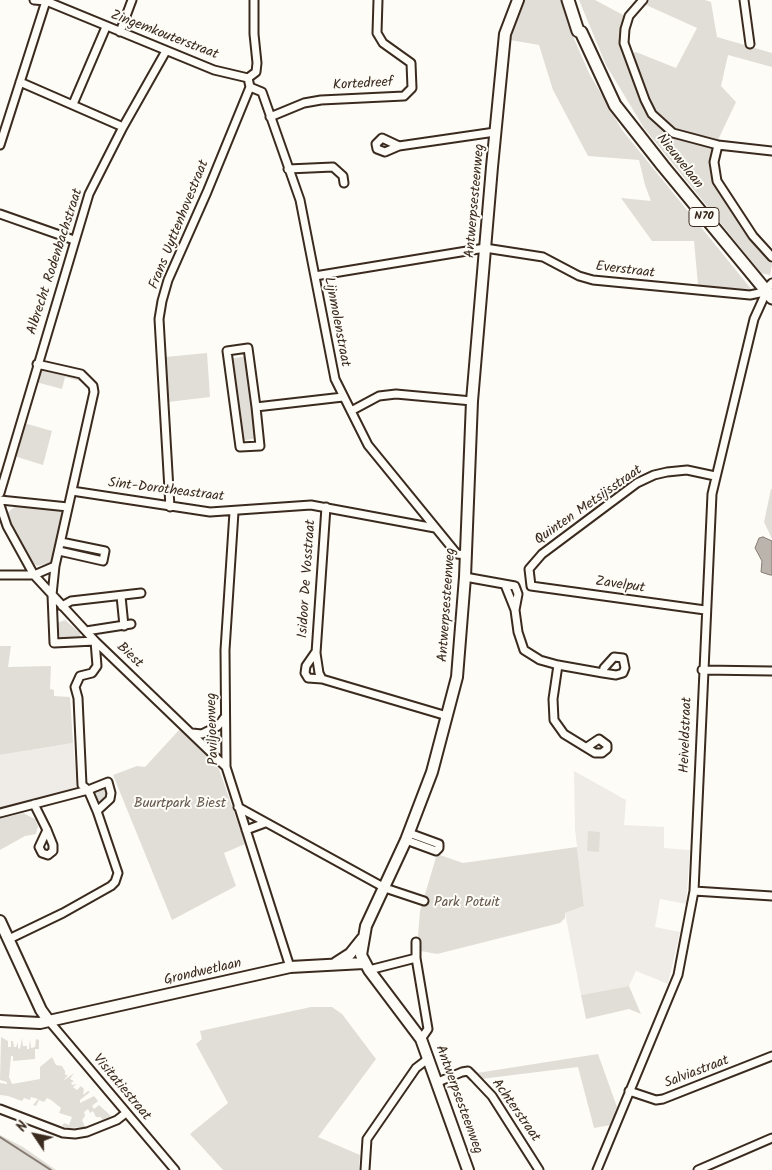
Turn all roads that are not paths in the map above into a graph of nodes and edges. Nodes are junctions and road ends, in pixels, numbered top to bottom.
1 (34, 0) edge
2 (45, 0) edge
3 (132, 0) edge
4 (254, 0) edge
5 (378, 0) edge
6 (518, 0) edge
7 (568, 0) edge
8 (574, 0) edge
9 (643, 0) edge
10 (744, 0) edge
11 (106, 27) junction
12 (120, 32) junction
13 (582, 32) junction
14 (750, 44) dead end
15 (166, 52) junction
16 (248, 78) junction
17 (20, 82) junction
18 (250, 87) junction
19 (73, 104) junction
20 (270, 117) junction
21 (123, 126) junction
22 (495, 132) junction
23 (0, 144) edge
24 (718, 145) junction
25 (399, 146) dead end
26 (772, 152) edge
27 (288, 169) junction
28 (344, 182) dead end
29 (0, 214) edge
30 (74, 240) junction
31 (485, 248) junction
32 (772, 257) edge
33 (315, 276) junction
34 (771, 291) edge
35 (37, 364) junction
36 (343, 397) junction
37 (472, 401) junction
38 (256, 407) junction
39 (351, 411) junction
40 (715, 476) junction
41 (72, 491) junction
42 (0, 493) edge
43 (0, 500) edge
44 (0, 505) edge
45 (68, 507) junction
46 (170, 507) junction
47 (326, 507) junction
48 (234, 512) junction
49 (435, 528) junction
50 (62, 542) junction
51 (60, 552) junction
52 (466, 555) junction
53 (55, 566) junction
54 (0, 575) edge
55 (34, 575) junction
56 (465, 577) junction
57 (505, 585) junction
58 (531, 586) joint
59 (142, 593) dead end
60 (52, 595) junction
61 (121, 596) junction
62 (62, 606) junction
63 (515, 610) junction
64 (705, 610) junction
65 (86, 631) junction
66 (94, 640) junction
67 (316, 653) junction
68 (558, 665) junction
69 (702, 670) junction
70 (772, 671) edge
71 (603, 674) dead end
72 (322, 678) junction
73 (447, 716) junction
74 (224, 718) junction
75 (192, 733) junction
76 (588, 747) dead end
77 (226, 767) junction
78 (88, 790) junction
79 (34, 804) junction
80 (238, 807) junction
81 (97, 811) junction
82 (0, 813) edge
83 (265, 823) junction
84 (46, 830) dead end
85 (246, 830) junction
86 (385, 888) junction
87 (694, 891) junction
88 (772, 896) edge
89 (424, 901) dead end
90 (0, 921) edge
91 (9, 939) junction
92 (362, 939) junction
93 (416, 942) dead end
94 (416, 958) junction
95 (335, 964) junction
96 (290, 967) junction
97 (367, 967) junction
98 (0, 1021) edge
99 (49, 1021) junction
100 (421, 1039) junction
101 (772, 1056) edge
102 (430, 1058) junction
103 (438, 1082) junction
104 (629, 1091) junction
105 (0, 1109) edge
106 (126, 1113) junction
107 (772, 1138) edge
108 (175, 1170) edge
109 (365, 1170) edge
110 (468, 1170) edge
111 (539, 1170) edge
112 (597, 1170) edge
113 (698, 1170) edge

1 - 2 street, Zingemkouterstraat
2 - 11 street, Zingemkouterstraat
2 - 17 street
3 - 12 street
4 - 16 street
5 - 20 street, Kortedreef
6 - 22 main road, Antwerpsesteenweg
7 - 13 main road, Nieuwelaan / N70
8 - 13 main road, Nieuwelaan / N70
9 - 24 street
10 - 14 street
11 - 12 street, Zingemkouterstraat
11 - 19 street
12 - 15 street, Zingemkouterstraat
13 - 34 main road, Nieuwelaan / N70
15 - 16 street, Zingemkouterstraat
15 - 21 street, Albrecht Rodenbachstraat
16 - 18 street
17 - 19 street
17 - 23 street
18 - 20 street, Lijnmolenstraat
18 - 46 street, Frans Uyttenhovestraat
19 - 21 street
20 - 27 street, Lijnmolenstraat
21 - 30 street, Albrecht Rodenbachstraat
22 - 25 street
22 - 31 main road, Antwerpsesteenweg
24 - 26 street
24 - 32 street
27 - 28 street
27 - 33 street, Lijnmolenstraat
29 - 30 street
30 - 35 street, Albrecht Rodenbachstraat
31 - 33 street, Everstraat
31 - 34 street, Everstraat
31 - 37 main road, Antwerpsesteenweg
33 - 36 street, Lijnmolenstraat
34 - 40 street, Heiveldstraat
35 - 41 street
35 - 42 street, Albrecht Rodenbachstraat
36 - 38 street
36 - 39 street, Lijnmolenstraat
37 - 39 street
37 - 52 main road, Antwerpsesteenweg
38 - 38 street
39 - 49 street, Lijnmolenstraat
40 - 58 street, Quinten Metsijsstraat
40 - 64 street, Heiveldstraat
41 - 45 street
41 - 46 street, Sint-Dorotheastraat
43 - 45 street
44 - 55 street, Biest
45 - 50 street
46 - 48 street, Sint-Dorotheastraat
47 - 48 street, Sint-Dorotheastraat
47 - 49 street, Sint-Dorotheastraat
47 - 67 street, Isidoor De Vosstraat
48 - 74 street, Paviljoenweg
49 - 52 street, Lijnmolenstraat
50 - 51 street
50 - 51 street
51 - 53 street
52 - 56 main road, Antwerpsesteenweg
53 - 55 street
53 - 60 street
54 - 55 street
55 - 60 street, Biest
56 - 57 street
56 - 73 main road, Antwerpsesteenweg
57 - 63 street
57 - 63 street
58 - 64 street, Zavelput
59 - 61 street
60 - 62 street, Biest
60 - 66 street
61 - 62 street
61 - 65 street
62 - 65 street, Biest
63 - 68 street
64 - 69 street, Heiveldstraat
65 - 66 street, Biest
66 - 75 street, Biest
66 - 78 street
67 - 72 street, Isidoor De Vosstraat
67 - 72 street, Isidoor De Vosstraat
68 - 71 street
68 - 76 street
69 - 70 street
69 - 87 street, Heiveldstraat
72 - 73 street, Isidoor De Vosstraat
73 - 86 main road, Antwerpsesteenweg
74 - 75 street
74 - 77 street, Paviljoenweg
75 - 77 street, Biest
77 - 80 street, Paviljoenweg
78 - 79 street
78 - 81 street
78 - 81 street
79 - 82 street
79 - 84 street
80 - 83 street
80 - 85 street, Paviljoenweg
81 - 91 street
83 - 85 street
83 - 86 street
85 - 96 street, Paviljoenweg
86 - 89 street
86 - 92 main road, Antwerpsesteenweg
87 - 88 street
87 - 104 street, Heiveldstraat
90 - 91 main road
91 - 99 main road
92 - 95 main road
92 - 97 main road, Antwerpsesteenweg
93 - 94 street
94 - 97 street
94 - 100 street
95 - 96 main road, Grondwetlaan
95 - 97 main road, Grondwetlaan
96 - 99 main road, Grondwetlaan
97 - 100 main road, Antwerpsesteenweg
98 - 99 main road, Grondwetlaan
99 - 106 street, Visitatiestraat
100 - 102 main road, Antwerpsesteenweg
101 - 104 street, Salviastraat
102 - 103 main road, Antwerpsesteenweg
102 - 109 street
103 - 110 main road, Antwerpsesteenweg
103 - 111 street, Achterstraat
104 - 112 street, Heiveldstraat
105 - 106 street
106 - 108 street, Visitatiestraat
107 - 113 street

